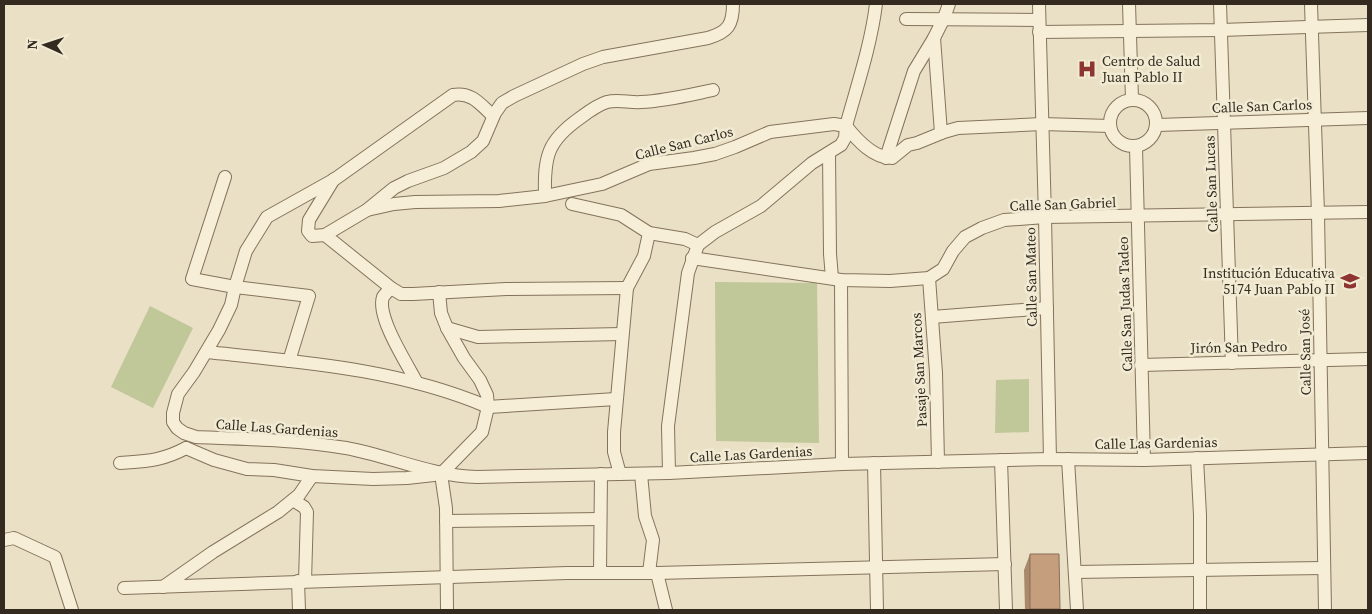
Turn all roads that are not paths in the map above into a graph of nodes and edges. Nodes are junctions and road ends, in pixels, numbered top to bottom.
1 (733, 4) edge
2 (876, 4) edge
3 (948, 4) edge
4 (1039, 4) edge
5 (1129, 4) edge
6 (1220, 4) edge
7 (1311, 4) edge
8 (906, 18) dead end
9 (944, 18) junction
10 (1368, 25) edge
11 (1039, 26) junction
12 (1312, 27) junction
13 (1221, 30) junction
14 (1130, 31) junction
15 (934, 38) junction
16 (713, 90) dead end
17 (1132, 99) junction
18 (493, 116) junction
19 (1368, 118) edge
20 (1315, 120) junction
21 (1224, 123) junction
22 (1042, 124) junction
23 (1157, 125) junction
24 (846, 126) junction
25 (1110, 126) junction
26 (941, 133) junction
27 (1136, 146) junction
28 (829, 153) junction
29 (886, 158) junction
30 (225, 177) dead end
31 (335, 179) junction
32 (545, 196) junction
33 (572, 204) dead end
34 (367, 210) junction
35 (1368, 212) edge
36 (1318, 214) junction
37 (1227, 215) junction
38 (1137, 216) junction
39 (1045, 217) junction
40 (649, 233) junction
41 (325, 235) junction
42 (698, 245) junction
43 (692, 258) junction
44 (929, 278) junction
45 (836, 279) junction
46 (234, 287) junction
47 (391, 288) junction
48 (627, 288) junction
49 (439, 292) junction
50 (1047, 308) junction
51 (932, 317) junction
52 (446, 328) junction
53 (622, 334) junction
54 (207, 352) junction
55 (1368, 359) edge
56 (1320, 360) junction
57 (289, 361) junction
58 (1232, 363) junction
59 (1141, 365) junction
60 (417, 383) junction
61 (616, 399) junction
62 (488, 407) junction
63 (184, 433) junction
64 (186, 448) junction
65 (1368, 453) edge
66 (1322, 454) junction
67 (1197, 458) junction
68 (1050, 459) junction
69 (1001, 460) junction
70 (1068, 460) junction
71 (1144, 460) junction
72 (938, 462) junction
73 (120, 463) dead end
74 (874, 463) junction
75 (842, 464) junction
76 (669, 473) junction
77 (441, 474) junction
78 (601, 474) junction
79 (620, 474) junction
80 (641, 474) junction
81 (312, 476) junction
82 (293, 500) junction
83 (600, 519) junction
84 (446, 521) junction
85 (4, 540) edge
86 (1005, 564) junction
87 (876, 567) junction
88 (1324, 568) junction
89 (1200, 570) junction
90 (1076, 572) junction
91 (600, 573) junction
92 (653, 573) junction
93 (447, 577) junction
94 (302, 581) junction
95 (163, 586) junction
96 (124, 588) dead end
97 (72, 610) edge
98 (299, 610) edge
99 (447, 610) edge
100 (666, 610) edge
101 (877, 610) edge
102 (1006, 610) edge
103 (1077, 610) edge
104 (1200, 610) edge
105 (1324, 610) edge

1 - 18 street
2 - 24 street
3 - 9 street
4 - 11 street, Calle San Mateo
5 - 14 street
6 - 13 street, Calle San Lucas
7 - 12 street, Calle San José
8 - 9 street
9 - 11 street
9 - 15 street
10 - 12 street
11 - 14 street
11 - 22 street, Calle San Mateo
12 - 13 street
12 - 20 street, Calle San José
13 - 14 street
13 - 21 street, Calle San Lucas
14 - 17 street
15 - 26 street
15 - 29 street
16 - 32 street
17 - 23 street
17 - 25 street
18 - 31 street
18 - 34 street
19 - 20 street, Calle San Carlos
20 - 21 street, Calle San Carlos
20 - 36 street, Calle San José
21 - 23 street, Calle San Carlos
21 - 37 street, Calle San Lucas
22 - 25 street
22 - 26 street
22 - 39 street, Calle San Mateo
23 - 27 street
24 - 28 street
24 - 29 street
24 - 32 street, Calle San Carlos
25 - 27 street
26 - 29 street
27 - 38 street, Calle San Judas Tadeo
28 - 42 street
28 - 45 street
30 - 46 street
31 - 41 street
31 - 46 street
32 - 34 street, Calle San Carlos
33 - 40 street
34 - 41 street
35 - 36 street, Calle San Gabriel
36 - 37 street, Calle San Gabriel
36 - 56 street, Calle San José
37 - 38 street, Calle San Gabriel
37 - 58 street, Calle San Lucas
38 - 39 street, Calle San Gabriel
38 - 59 street, Calle San Judas Tadeo
39 - 44 street, Calle San Gabriel
39 - 50 street, Calle San Mateo
40 - 42 street
40 - 48 street
41 - 47 street
42 - 43 street
43 - 45 street
43 - 76 street
44 - 45 street
44 - 51 street, Pasaje San Marcos
45 - 75 street
46 - 54 street
46 - 57 street
47 - 49 street
47 - 60 street
48 - 49 street
48 - 53 street
49 - 52 street
50 - 51 street
50 - 68 street, Calle San Mateo
51 - 72 street, Pasaje San Marcos
52 - 53 street
52 - 62 street
53 - 61 street
54 - 57 street
54 - 63 street
55 - 56 street, Jirón San Pedro
56 - 58 street, Jirón San Pedro
56 - 66 street, Calle San José
57 - 60 street
58 - 59 street, Jirón San Pedro
59 - 71 street, Calle San Judas Tadeo
60 - 62 street
61 - 62 street
61 - 79 street
62 - 77 street
63 - 64 street
63 - 77 street, Calle Las Gardenias
64 - 73 street
64 - 81 street
65 - 66 street, Calle Las Gardenias
66 - 67 street, Calle Las Gardenias
66 - 88 street, Calle San José
67 - 71 street, Calle Las Gardenias
67 - 89 street
68 - 69 street, Calle Las Gardenias
68 - 70 street, Calle Las Gardenias
69 - 72 street, Calle Las Gardenias
69 - 86 street
70 - 71 street, Calle Las Gardenias
70 - 90 street
72 - 74 street, Calle Las Gardenias
74 - 75 street, Calle Las Gardenias
74 - 87 street
75 - 76 street, Calle Las Gardenias
76 - 80 street, Calle Las Gardenias
77 - 78 street, Calle Las Gardenias
77 - 81 street
77 - 84 street
78 - 79 street, Calle Las Gardenias
78 - 83 street
79 - 80 street, Calle Las Gardenias
80 - 92 street
81 - 82 street
82 - 94 street
82 - 95 street
83 - 84 street
83 - 91 street
84 - 93 street
85 - 97 street
86 - 87 street
86 - 102 street
87 - 92 street
87 - 101 street
88 - 89 street
88 - 105 street, Calle San José
89 - 90 street
89 - 104 street
90 - 103 street
91 - 92 street
91 - 93 street
92 - 100 street
93 - 94 street
93 - 99 street
94 - 95 street
94 - 98 street
95 - 96 street

